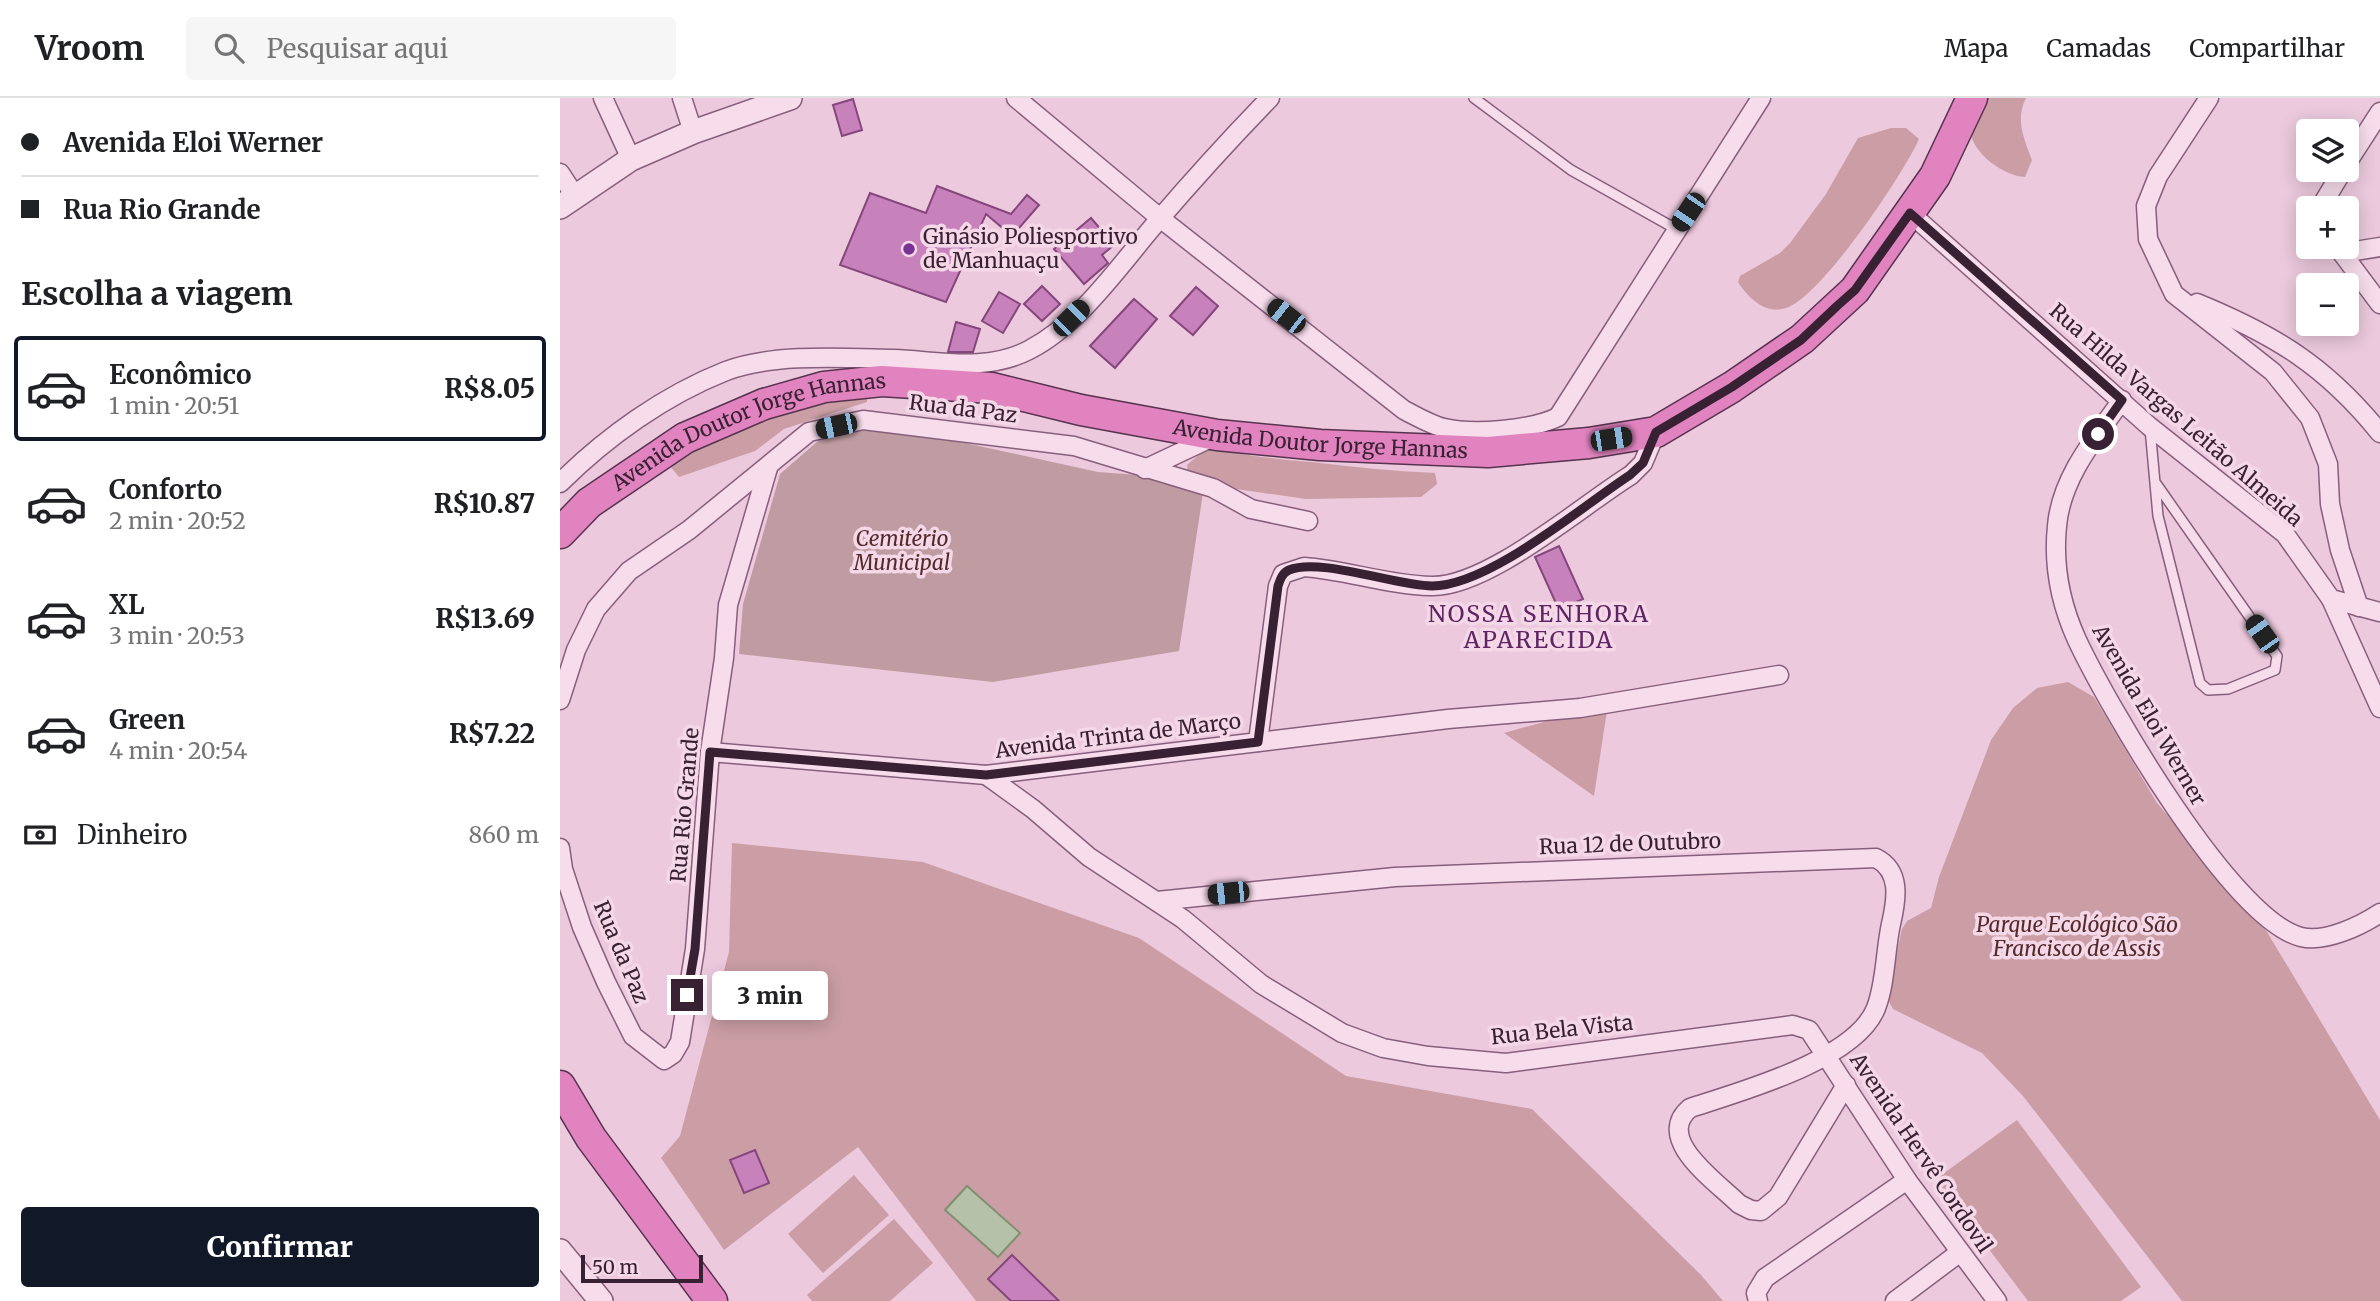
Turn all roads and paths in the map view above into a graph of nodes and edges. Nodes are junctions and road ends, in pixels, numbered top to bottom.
1 (603, 98) edge
2 (682, 98) edge
3 (790, 98) edge
4 (1016, 98) edge
5 (1270, 98) edge
6 (1475, 98) edge
7 (1761, 98) edge
8 (1971, 98) edge
9 (2209, 98) edge
10 (2380, 112) edge
11 (693, 132) junction
12 (2359, 144) edge
13 (631, 159) junction
14 (560, 173) edge
15 (568, 202) edge
16 (1910, 213) junction
17 (1160, 218) junction
18 (1676, 229) junction
19 (2380, 247) edge
20 (2359, 249) edge
21 (2347, 259) edge
22 (2174, 294) junction
23 (2380, 304) edge
24 (887, 370) junction
25 (2122, 400) junction
26 (2149, 426) junction
27 (1078, 428) junction
28 (1656, 432) junction
29 (2380, 433) edge
30 (1217, 435) junction
31 (768, 468) junction
32 (1146, 469) junction
33 (2155, 482) junction
34 (560, 483) edge
35 (1308, 521) dead end
36 (560, 533) edge
37 (2331, 599) junction
38 (2359, 607) junction
39 (2380, 612) edge
40 (1779, 676) dead end
41 (560, 700) edge
42 (2380, 708) edge
43 (1258, 742) junction
44 (710, 752) junction
45 (986, 775) junction
46 (560, 848) edge
47 (1157, 901) junction
48 (2380, 913) edge
49 (1809, 1030) joint
50 (1827, 1056) junction
51 (664, 1060) joint
52 (1846, 1085) junction
53 (560, 1086) edge
54 (1907, 1180) junction
55 (560, 1251) edge
56 (1959, 1253) junction
57 (601, 1301) edge
58 (712, 1301) edge
59 (1758, 1301) edge
60 (1895, 1301) edge
61 (1997, 1301) edge

1 - 13 street
2 - 11 street
3 - 11 street
4 - 17 street
5 - 17 street
6 - 18 lane
7 - 18 street
8 - 16 highway, Avenida Doutor Jorge Hannas
9 - 22 street
10 - 12 street
11 - 13 street
13 - 15 street
14 - 15 street
16 - 25 street, Rua Hilda Vargas Leitão Almeida
16 - 28 highway, Avenida Doutor Jorge Hannas
17 - 18 street
17 - 24 street
19 - 20 street
21 - 23 street
22 - 29 street
22 - 38 street
24 - 27 highway, Avenida Doutor Jorge Hannas
24 - 34 street
24 - 36 highway, Avenida Doutor Jorge Hannas
25 - 26 street, Rua Hilda Vargas Leitão Almeida
25 - 48 street, Avenida Eloi Werner
26 - 33 lane
26 - 37 street, Rua Hilda Vargas Leitão Almeida
27 - 30 highway, Avenida Doutor Jorge Hannas
27 - 31 street, Rua da Paz
27 - 32 street, Rua da Paz
28 - 30 highway, Avenida Doutor Jorge Hannas
28 - 43 street
30 - 32 street
31 - 41 street, Rua da Paz
31 - 44 street, Rua Rio Grande
32 - 35 street, Rua da Paz
33 - 33 lane
37 - 38 street
37 - 42 street
38 - 39 street
40 - 43 street, Avenida Trinta de Março
43 - 45 street, Avenida Trinta de Março
44 - 45 street, Avenida Trinta de Março
44 - 51 street, Rua Rio Grande
45 - 47 street, Rua Bela Vista
46 - 51 street, Rua da Paz
47 - 49 street, Rua Bela Vista
47 - 50 street, Rua 12 de Outubro
49 - 50 street, Avenida Hervê Cordovil
50 - 52 street, Avenida Hervê Cordovil
50 - 52 street, Rua 12 de Outubro
52 - 54 street, Avenida Hervê Cordovil
53 - 58 highway
54 - 56 street, Avenida Hervê Cordovil
54 - 59 street
55 - 57 street
56 - 60 street
56 - 61 street, Avenida Hervê Cordovil

